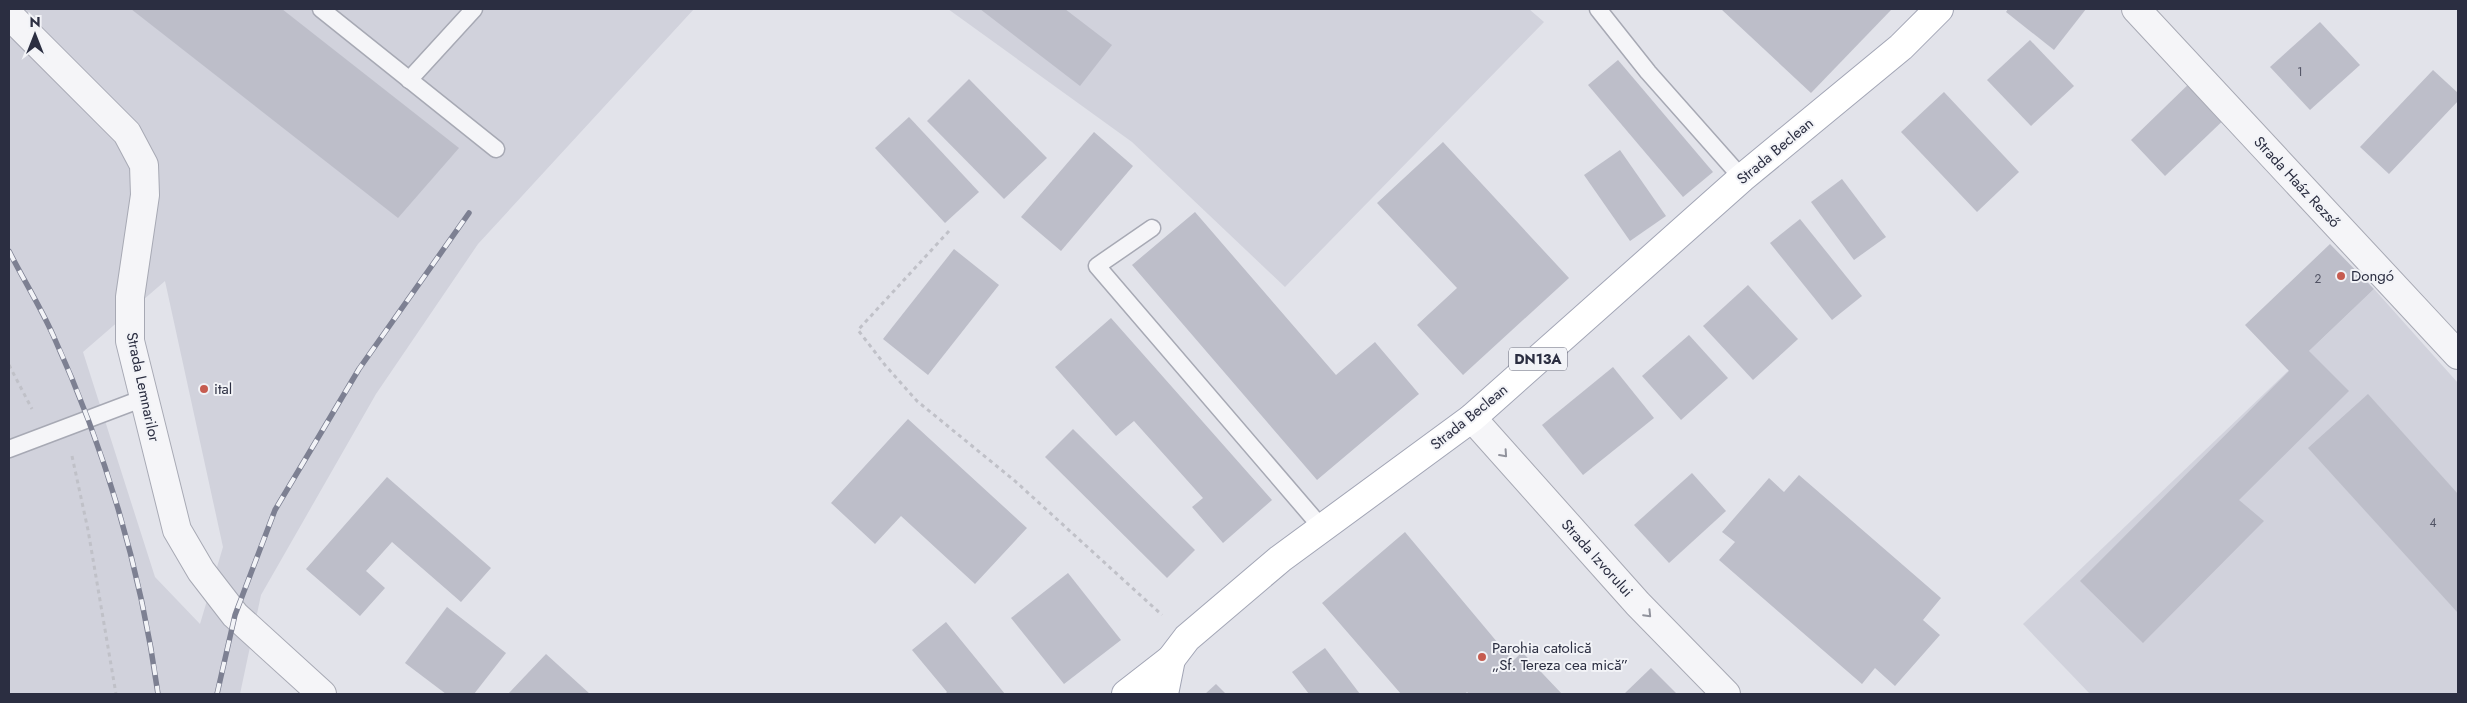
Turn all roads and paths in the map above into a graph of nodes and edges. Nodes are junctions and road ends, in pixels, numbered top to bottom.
1 (321, 9) edge
2 (474, 9) edge
3 (1598, 9) edge
4 (1939, 9) edge
5 (2136, 9) edge
6 (9, 15) edge
7 (410, 80) junction
8 (496, 149) dead end
9 (1742, 178) junction
10 (1152, 228) dead end
11 (949, 231) dead end
12 (2458, 355) edge
13 (9, 365) edge
14 (144, 398) junction
15 (1472, 418) junction
16 (66, 428) junction
17 (46, 436) junction
18 (9, 449) edge
19 (1322, 528) junction
20 (1179, 648) junction
21 (116, 694) edge
22 (322, 694) edge
23 (1126, 694) edge
24 (1164, 694) edge
25 (1726, 694) edge

1 - 7 lane
2 - 7 lane
3 - 9 lane
4 - 9 main road, Strada Beclean / DN13A
5 - 12 street, Strada Haáz Rezső
6 - 14 street, Strada Lemnarilor
7 - 8 lane
9 - 15 main road, Strada Beclean / DN13A
10 - 19 lane
11 - 20 path
13 - 17 path
14 - 16 lane
14 - 22 street, Strada Lemnarilor
15 - 19 main road, Strada Beclean / DN13A
15 -> 25 street, Strada Izvorului
16 - 17 lane
16 - 21 path
17 - 18 lane
19 - 20 main road, Strada Beclean / DN13A
20 - 23 main road, Strada Beclean / DN13A
20 - 24 main road

